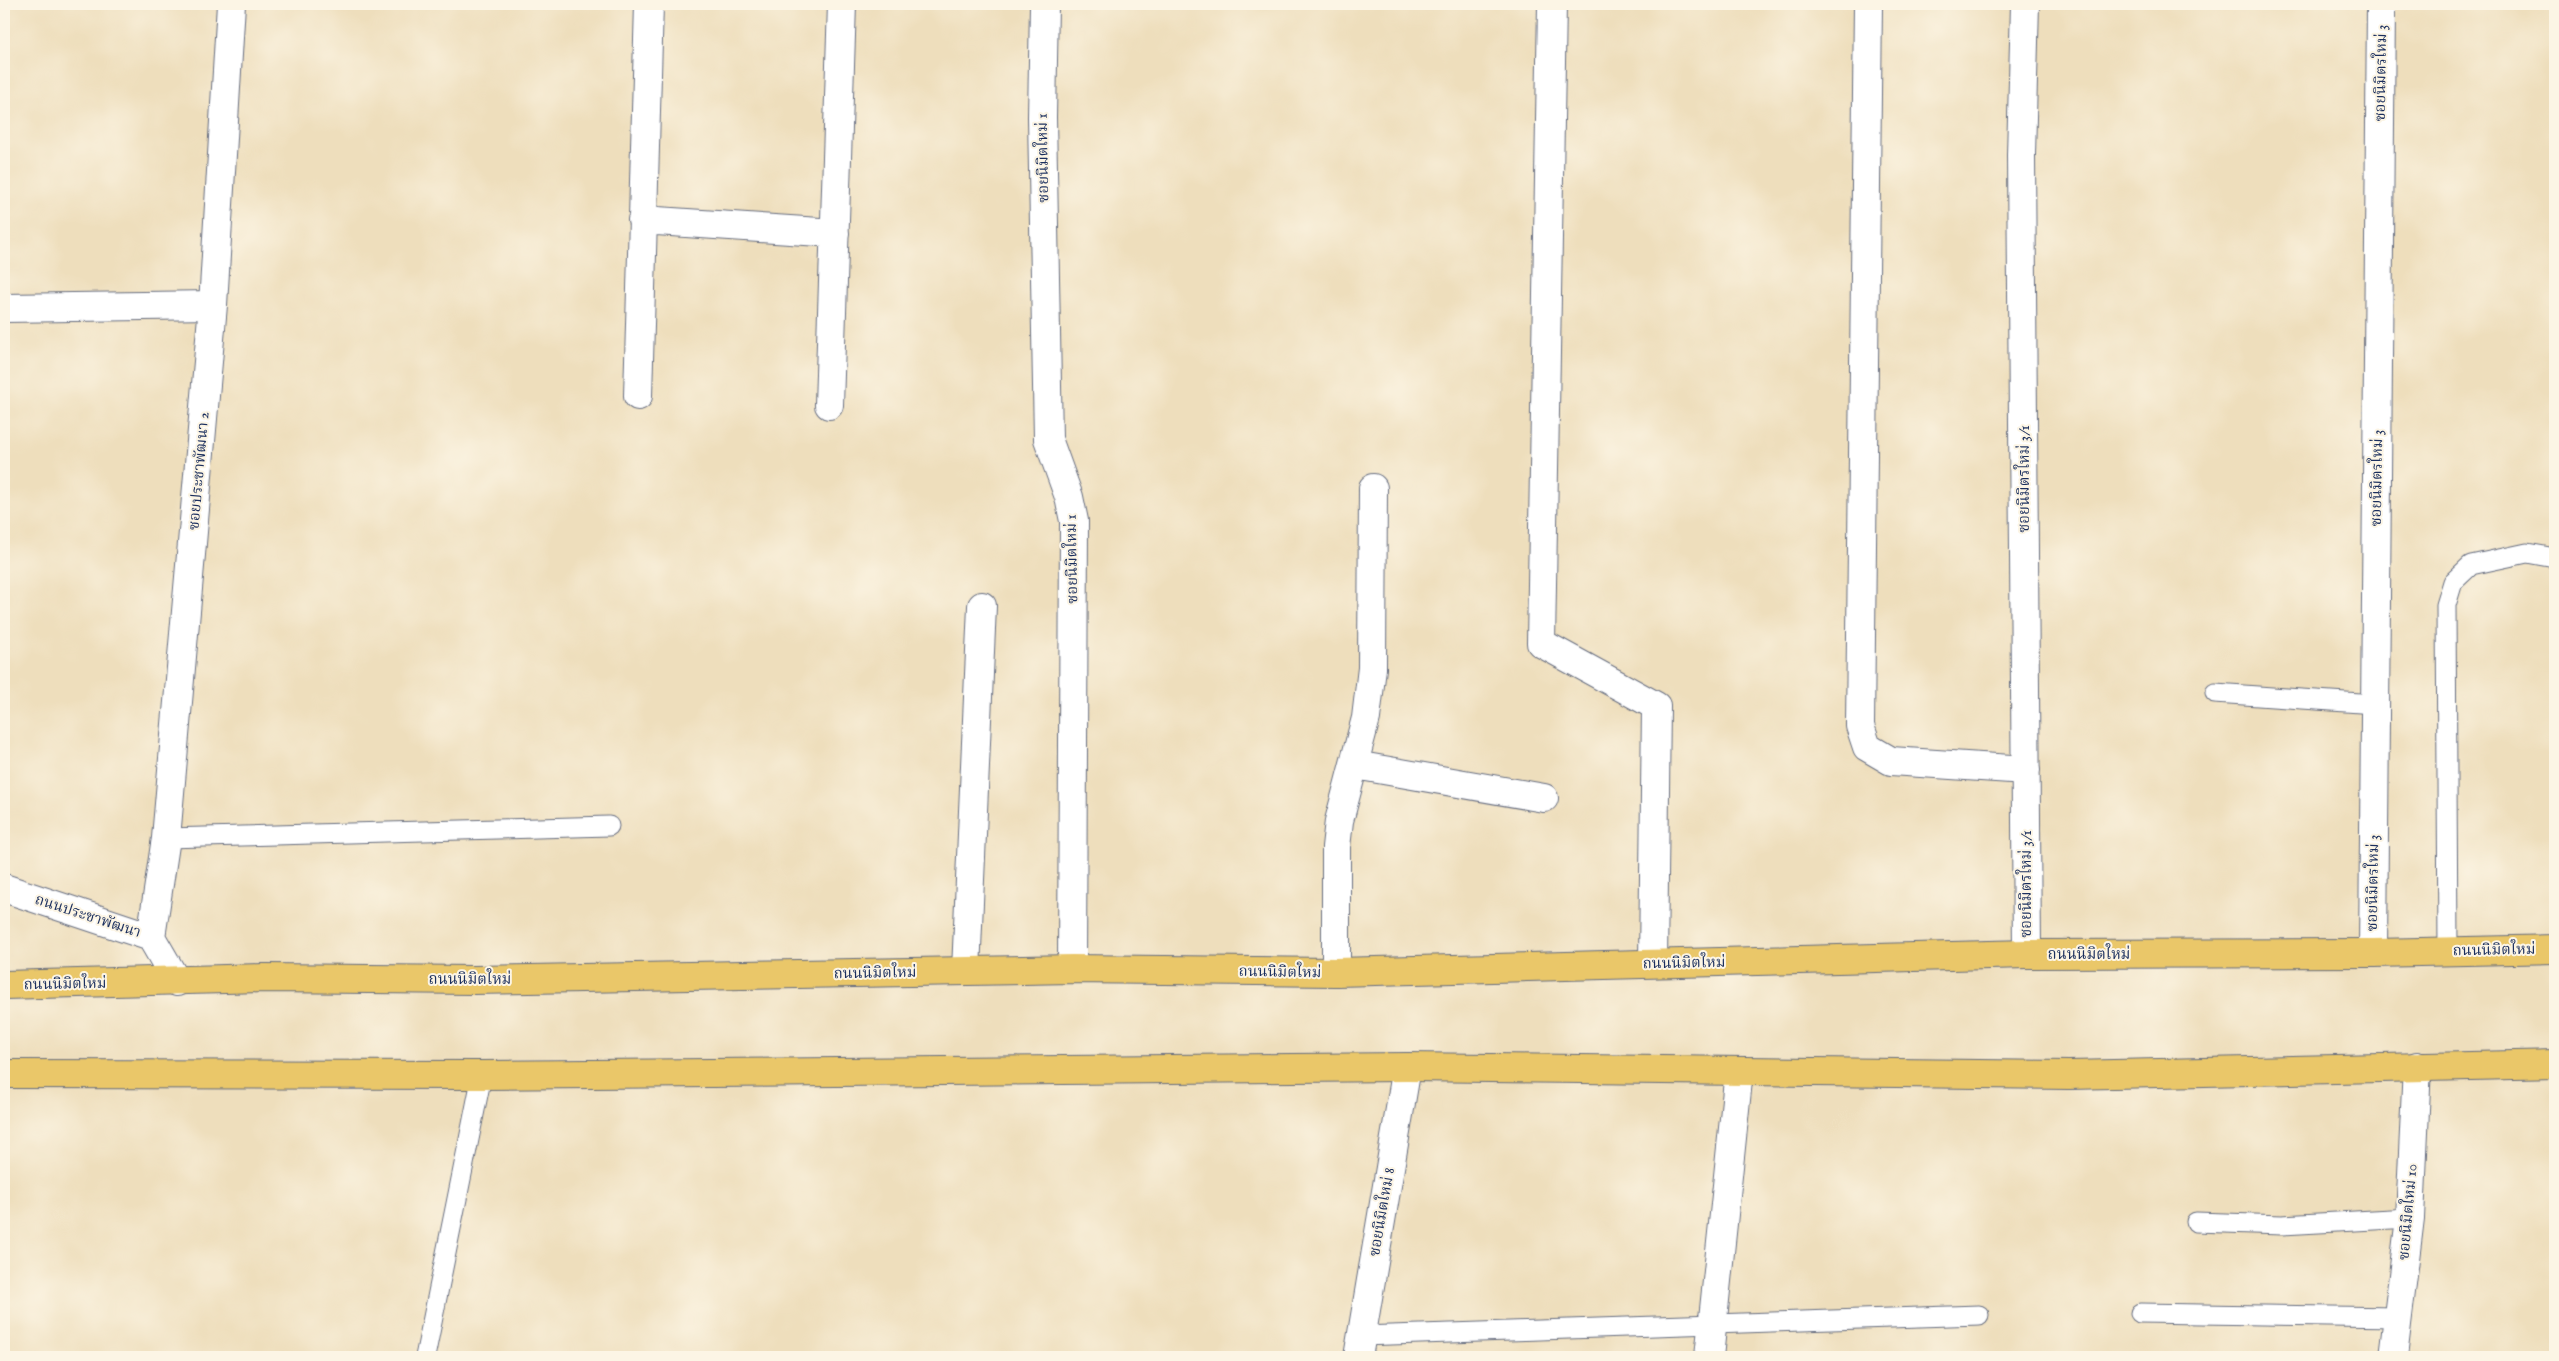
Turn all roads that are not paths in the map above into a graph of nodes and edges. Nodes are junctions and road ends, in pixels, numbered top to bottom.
1 (230, 4) edge
2 (649, 4) edge
3 (842, 4) edge
4 (1044, 4) edge
5 (1552, 4) edge
6 (1868, 4) edge
7 (2025, 4) edge
8 (2382, 4) edge
9 (642, 220) junction
10 (835, 233) junction
11 (213, 305) junction
12 (4, 308) edge
13 (638, 396) dead end
14 (829, 405) dead end
15 (1373, 488) dead end
16 (2555, 558) edge
17 (982, 606) dead end
18 (2215, 692) dead end
19 (2375, 704) junction
20 (1355, 765) junction
21 (2026, 770) junction
22 (1544, 798) dead end
23 (609, 826) dead end
24 (166, 838) junction
25 (4, 888) edge
26 (150, 937) junction
27 (2555, 949) edge
28 (2448, 951) junction
29 (2373, 953) junction
30 (2027, 954) junction
31 (1653, 963) junction
32 (1072, 969) junction
33 (966, 971) junction
34 (1336, 972) junction
35 (177, 982) junction
36 (4, 985) edge
37 (2555, 1064) edge
38 (2417, 1066) junction
39 (1406, 1067) junction
40 (1739, 1071) junction
41 (4, 1074) edge
42 (482, 1076) junction
43 (2410, 1218) junction
44 (2196, 1222) dead end
45 (2140, 1313) dead end
46 (1979, 1315) dead end
47 (2398, 1317) junction
48 (1713, 1325) junction
49 (1360, 1346) edge
50 (425, 1357) edge
51 (1709, 1357) edge
52 (2393, 1357) edge

1 - 11 street, ซอยประชาพัฒนา 2
2 - 9 street
3 - 10 street
4 - 32 street, ซอยนิมิตใหม่ 1
5 - 31 street
6 - 21 street
7 - 21 street, ซอยนิมิตรใหม่ 3/1
8 - 19 street, ซอยนิมิตรใหม่ 3
9 - 10 street
9 - 13 street
10 - 14 street
11 - 12 street
11 - 24 street, ซอยประชาพัฒนา 2
15 - 20 street
16 - 28 lane
17 - 33 street
18 - 19 lane
19 - 29 street, ซอยนิมิตรใหม่ 3
20 - 22 street
20 - 34 street
21 - 30 street, ซอยนิมิตรใหม่ 3/1
23 - 24 lane
24 - 26 street, ซอยประชาพัฒนา 2
25 - 26 street, ถนนประชาพัฒนา
26 - 35 street, ถนนประชาพัฒนา
27 - 28 main road, ถนนนิมิตใหม่
28 - 29 main road, ถนนนิมิตใหม่
29 - 30 main road, ถนนนิมิตใหม่
30 - 31 main road, ถนนนิมิตใหม่
31 - 34 main road, ถนนนิมิตใหม่
32 - 33 main road, ถนนนิมิตใหม่
32 - 34 main road, ถนนนิมิตใหม่
33 - 35 main road, ถนนนิมิตใหม่
35 - 36 main road, ถนนนิมิตใหม่
37 - 38 main road
38 - 40 main road
38 - 43 street, ซอยนิมิตใหม่ 10
39 - 40 main road
39 - 42 main road
39 - 49 street, ซอยนิมิตใหม่ 8
40 - 48 street
41 - 42 main road
42 - 50 lane
43 - 44 lane
43 - 47 street, ซอยนิมิตใหม่ 10
45 - 47 lane
46 - 48 lane
47 - 52 street, ซอยนิมิตใหม่ 10
48 - 49 lane
48 - 51 street

